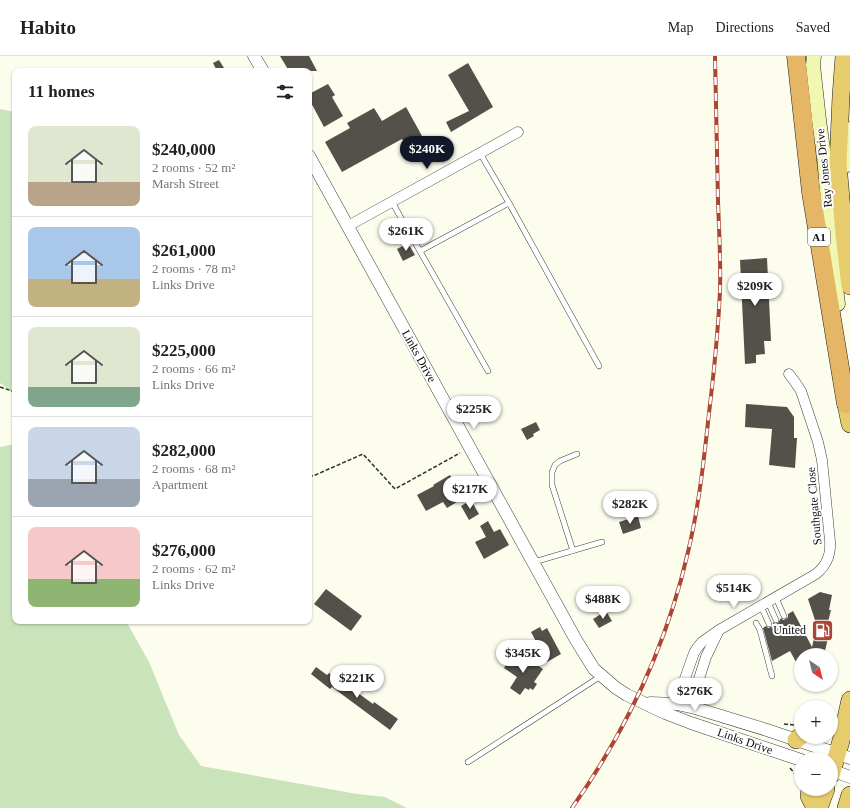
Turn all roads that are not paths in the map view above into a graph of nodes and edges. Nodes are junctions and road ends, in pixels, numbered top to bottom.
1 (254, 56) edge
2 (796, 56) edge
3 (814, 56) edge
4 (844, 56) edge
5 (260, 68) edge
6 (850, 129) edge
7 (518, 132) dead end
8 (480, 153) junction
9 (312, 161) edge
10 (842, 201) junction
11 (392, 202) junction
12 (509, 203) junction
13 (348, 226) junction
14 (420, 251) junction
15 (850, 286) edge
16 (599, 366) dead end
17 (488, 372) dead end
18 (789, 374) dead end
19 (846, 404) junction
20 (850, 424) edge
21 (577, 454) dead end
22 (602, 542) dead end
23 (573, 551) junction
24 (533, 562) junction
25 (768, 602) junction
26 (784, 616) dead end
27 (776, 620) dead end
28 (756, 623) dead end
29 (769, 624) dead end
30 (719, 630) junction
31 (601, 676) junction
32 (772, 676) dead end
33 (850, 700) edge
34 (645, 703) junction
35 (676, 704) junction
36 (690, 707) junction
37 (680, 719) junction
38 (838, 729) edge
39 (794, 737) edge
40 (813, 744) edge
41 (844, 756) edge
42 (794, 758) edge
43 (468, 762) dead end
44 (838, 773) edge
45 (850, 776) edge
46 (809, 796) edge
47 (823, 796) edge
48 (816, 808) edge
49 (819, 808) edge

1 - 5 street
2 - 19 highway, A1
3 - 19 main road, Ray Jones Drive
4 - 10 highway, Ray Jones Drive / A1
6 - 10 main road, Ray Jones Drive
7 - 8 street
8 - 11 street
8 - 12 lane
9 - 13 street, Links Drive
10 - 15 highway, Ray Jones Drive / A1
11 - 13 street
11 - 14 lane
12 - 14 lane
12 - 16 lane
13 - 24 street, Links Drive
14 - 17 lane
18 - 25 street, Southgate Close
19 - 20 highway, Ray Jones Drive / A1
21 - 23 lane
22 - 23 lane
23 - 24 lane
24 - 31 street, Links Drive
25 - 26 lane
25 - 27 lane
25 - 29 lane
25 - 30 street, Southgate Close
28 - 32 lane
30 - 35 street, Southgate Close
30 - 36 street
31 - 34 street, Links Drive
31 - 43 lane
33 - 38 highway
34 - 35 street, Links Drive
34 - 37 street, Links Drive
35 - 36 street, Links Drive
35 - 37 street
36 - 37 street
36 - 39 street, Links Drive
37 - 42 street, Links Drive
38 - 41 highway
40 - 41 street, Links Drive
44 - 45 street
46 - 48 highway
47 - 49 highway

